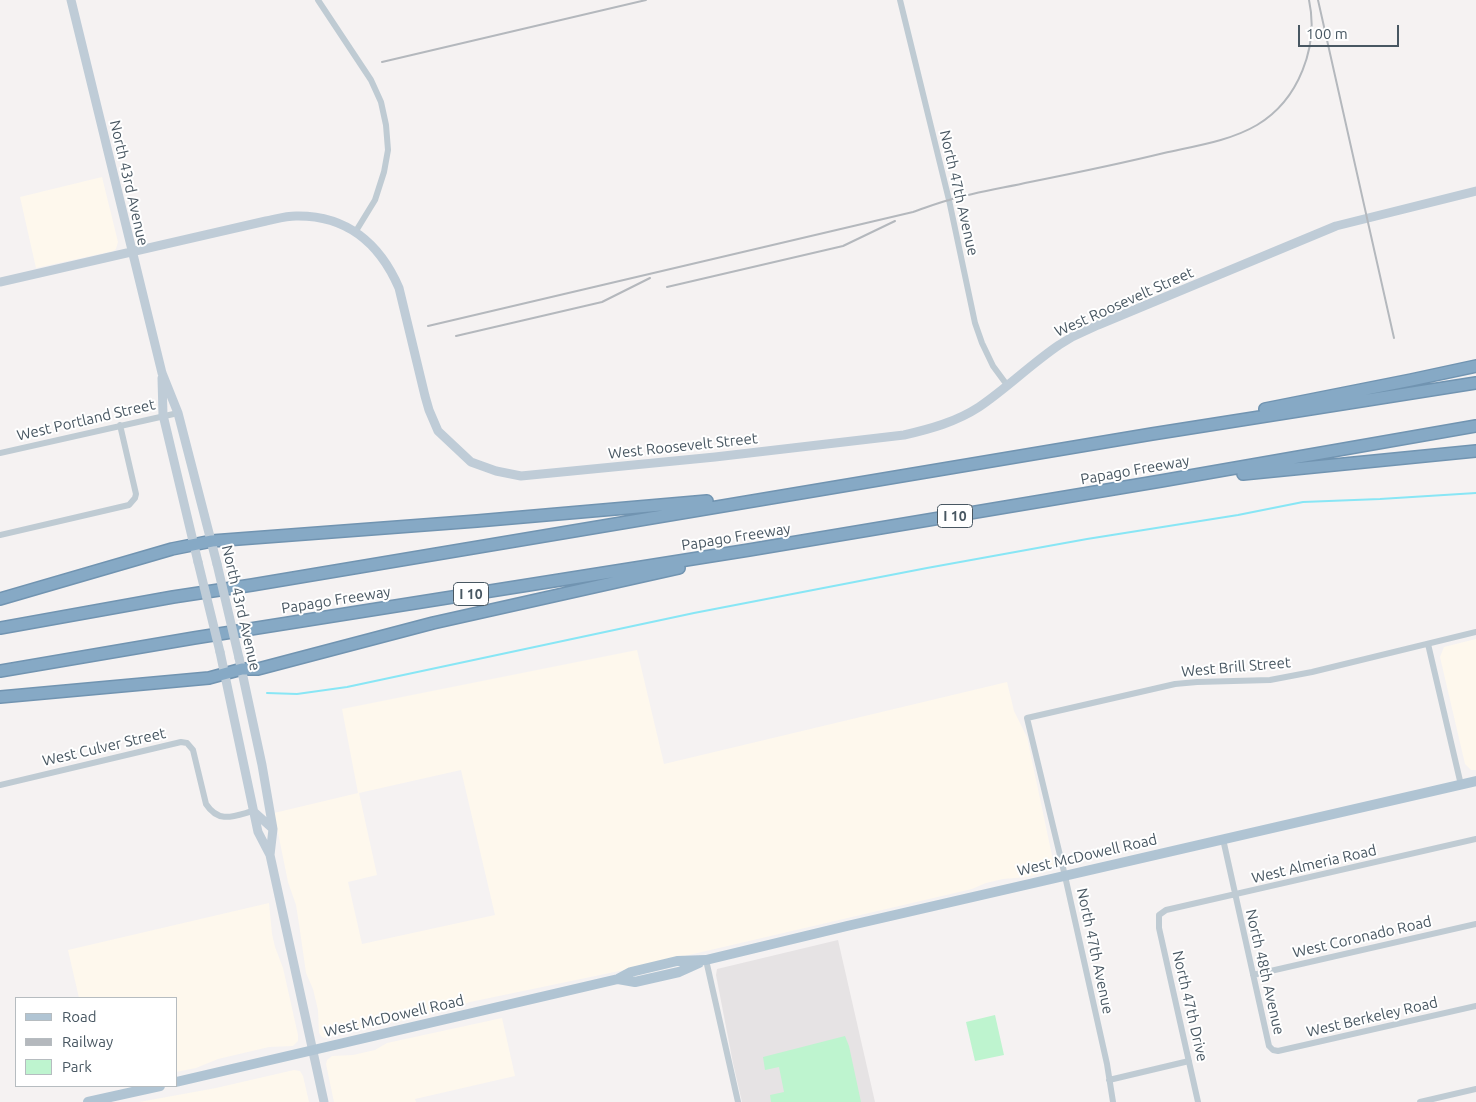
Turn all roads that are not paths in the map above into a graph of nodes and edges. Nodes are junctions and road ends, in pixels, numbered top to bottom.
1 (71, 0) edge
2 (318, 0) edge
3 (900, 0) edge
4 (1476, 192) edge
5 (356, 231) junction
6 (132, 252) junction
7 (0, 282) edge
8 (1476, 366) edge
9 (162, 373) junction
10 (1476, 383) edge
11 (1007, 386) junction
12 (178, 413) junction
13 (163, 415) junction
14 (120, 425) junction
15 (1476, 426) edge
16 (1152, 434) junction
17 (1476, 451) edge
18 (0, 453) edge
19 (1161, 481) junction
20 (774, 496) junction
21 (0, 536) edge
22 (212, 541) junction
23 (194, 544) junction
24 (748, 550) junction
25 (0, 600) edge
26 (0, 628) edge
27 (1476, 632) edge
28 (1428, 644) junction
29 (240, 664) junction
30 (223, 668) junction
31 (0, 671) edge
32 (0, 697) edge
33 (1027, 718) joint
34 (1476, 781) edge
35 (0, 785) edge
36 (1461, 785) junction
37 (254, 811) junction
38 (273, 828) junction
39 (258, 832) junction
40 (1223, 839) junction
41 (1476, 839) edge
42 (270, 855) junction
43 (1065, 876) junction
44 (1236, 895) junction
45 (1159, 916) joint
46 (1476, 924) edge
47 (706, 960) junction
48 (1253, 975) junction
49 (1476, 1006) edge
50 (313, 1050) junction
51 (1273, 1050) joint
52 (1189, 1061) junction
53 (1109, 1080) junction
54 (178, 1082) edge
55 (156, 1087) edge
56 (1476, 1089) edge
57 (88, 1102) edge
58 (324, 1102) edge
59 (738, 1102) edge
60 (1113, 1102) edge
61 (1198, 1102) edge
62 (1420, 1102) edge

1 - 6 street, North 43rd Avenue
2 - 5 street
3 - 11 street, North 47th Avenue
4 - 11 street, West Roosevelt Street
5 - 6 street, West Roosevelt Street
5 - 11 street, West Roosevelt Street
6 - 7 street, West Roosevelt Street
6 - 9 street, North 43rd Avenue
8 - 16 highway
9 - 12 street, North 43rd Avenue
9 - 13 street, North 43rd Avenue
10 - 16 highway, Papago Freeway
12 - 13 street, West Portland Street
12 - 22 street, North 43rd Avenue
13 - 14 street, West Portland Street
13 - 23 street, North 43rd Avenue
14 - 18 street, West Portland Street
14 - 21 street
15 - 19 highway, Papago Freeway / I 10
16 - 20 highway, Papago Freeway
17 - 19 highway
19 - 24 highway, Papago Freeway / I 10
20 - 22 highway
20 - 26 highway, Papago Freeway
22 - 23 highway
22 - 29 street, North 43rd Avenue, bridge
23 - 25 highway
23 - 30 street, North 43rd Avenue, bridge
24 - 29 highway
24 - 31 highway, Papago Freeway / I 10
27 - 28 street, West Brill Street
28 - 33 street, West Brill Street
28 - 36 street
29 - 30 highway
29 - 38 street, North 43rd Avenue
30 - 32 highway
30 - 37 street, North 43rd Avenue
33 - 43 street, North 47th Avenue
34 - 36 main road, West McDowell Road
35 - 37 street, West Culver Street
36 - 40 main road, West McDowell Road
37 - 38 street
37 - 39 street, North 43rd Avenue
38 - 39 street
38 - 42 street, North 43rd Avenue
39 - 42 street, North 43rd Avenue
40 - 43 main road, West McDowell Road
40 - 44 street, North 48th Avenue
41 - 44 street, West Almeria Road
42 - 50 street, North 43rd Avenue
43 - 47 main road, West McDowell Road
43 - 53 street, North 47th Avenue
44 - 45 street, West Almeria Road
44 - 48 street, North 48th Avenue
45 - 52 street, North 47th Drive
46 - 48 street, West Coronado Road
47 - 50 main road, West McDowell Road
47 - 59 street
48 - 51 street, North 48th Avenue
49 - 51 street, West Berkeley Road
50 - 54 main road, West McDowell Road
50 - 58 street, North 43rd Avenue
52 - 53 street
52 - 61 street, North 47th Drive
53 - 60 street, North 47th Avenue
55 - 57 main road
56 - 62 street

